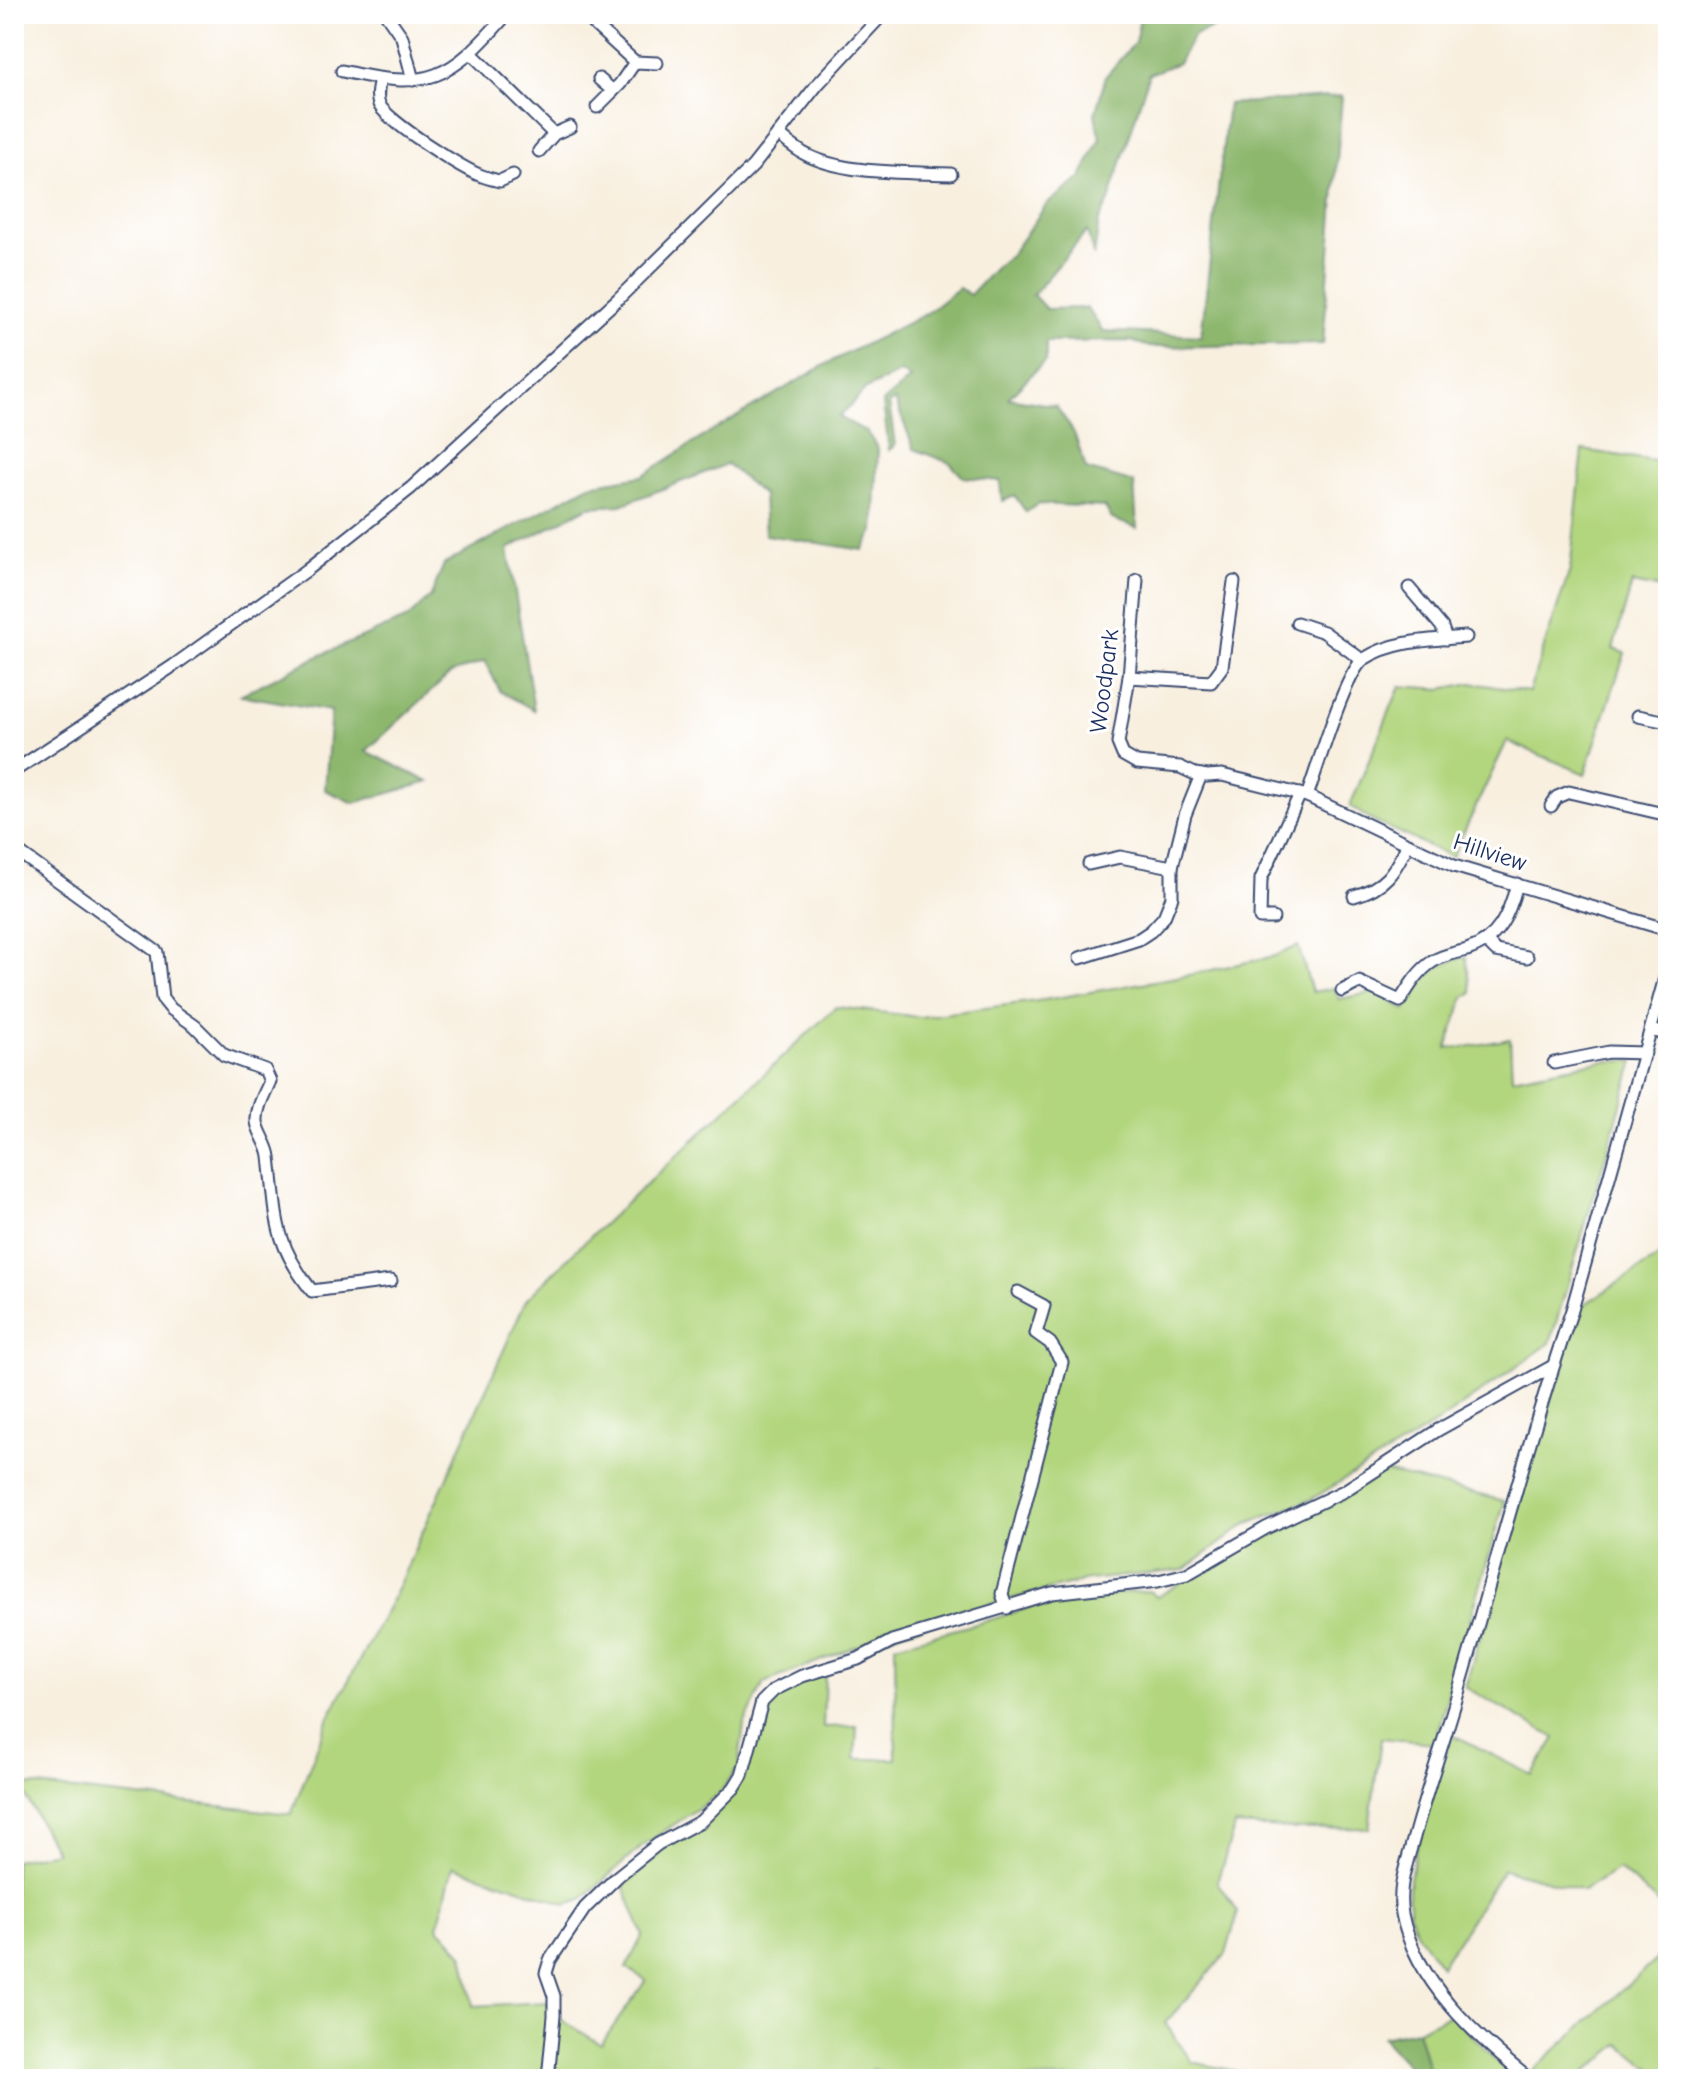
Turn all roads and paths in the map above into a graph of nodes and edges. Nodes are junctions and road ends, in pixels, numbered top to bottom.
1 (386, 14) edge
2 (507, 14) edge
3 (583, 14) edge
4 (883, 14) edge
5 (471, 53) junction
6 (635, 62) junction
7 (657, 63) dead end
8 (342, 71) dead end
9 (380, 79) junction
10 (599, 79) dead end
11 (413, 80) junction
12 (613, 91) junction
13 (597, 107) dead end
14 (570, 127) dead end
15 (554, 134) junction
16 (778, 134) junction
17 (539, 151) dead end
18 (951, 174) dead end
19 (513, 175) dead end
20 (1137, 580) dead end
21 (1234, 582) dead end
22 (1409, 588) dead end
23 (1297, 623) dead end
24 (1466, 637) dead end
25 (1446, 639) junction
26 (1362, 660) junction
27 (1129, 677) junction
28 (1638, 716) dead end
29 (1668, 722) edge
30 (14, 771) edge
31 (1201, 775) junction
32 (1244, 780) joint
33 (1303, 795) junction
34 (1551, 806) dead end
35 (1668, 815) edge
36 (1408, 844) junction
37 (14, 849) edge
38 (1087, 864) dead end
39 (1172, 867) junction
40 (1517, 884) junction
41 (1352, 896) dead end
42 (1273, 918) dead end
43 (1668, 930) edge
44 (1486, 941) junction
45 (1527, 957) dead end
46 (1080, 958) dead end
47 (1668, 967) edge
48 (1342, 991) dead end
49 (1651, 1031) junction
50 (1668, 1033) edge
51 (1645, 1053) junction
52 (1554, 1063) dead end
53 (391, 1281) dead end
54 (1018, 1292) dead end
55 (1553, 1366) junction
56 (1007, 1608) junction
57 (548, 2079) edge
58 (1529, 2079) edge

1 - 11 street
2 - 5 street
3 - 6 street
4 - 16 street
5 - 11 street
5 - 15 street
6 - 7 street
6 - 12 street
8 - 9 street
9 - 11 street
9 - 19 street
10 - 12 street
12 - 13 street
14 - 15 street
15 - 17 street
16 - 18 street
16 - 30 street
20 - 27 street, Woodpark
21 - 27 street
22 - 25 street
23 - 26 street
24 - 25 street
25 - 26 street
26 - 33 street
27 - 31 street, Woodpark
28 - 29 street
31 - 32 street, Woodpark
31 - 39 street
32 - 33 street, Hillview
33 - 36 street, Hillview
33 - 42 street
34 - 35 street
36 - 40 street, Hillview
36 - 41 street
37 - 53 street
38 - 39 street
39 - 46 street
40 - 43 street, Hillview
40 - 44 street
44 - 45 street
44 - 48 street
47 - 49 street
49 - 50 street
49 - 51 street
51 - 52 street
51 - 55 street
54 - 56 street
55 - 56 street
55 - 58 street
56 - 57 street

